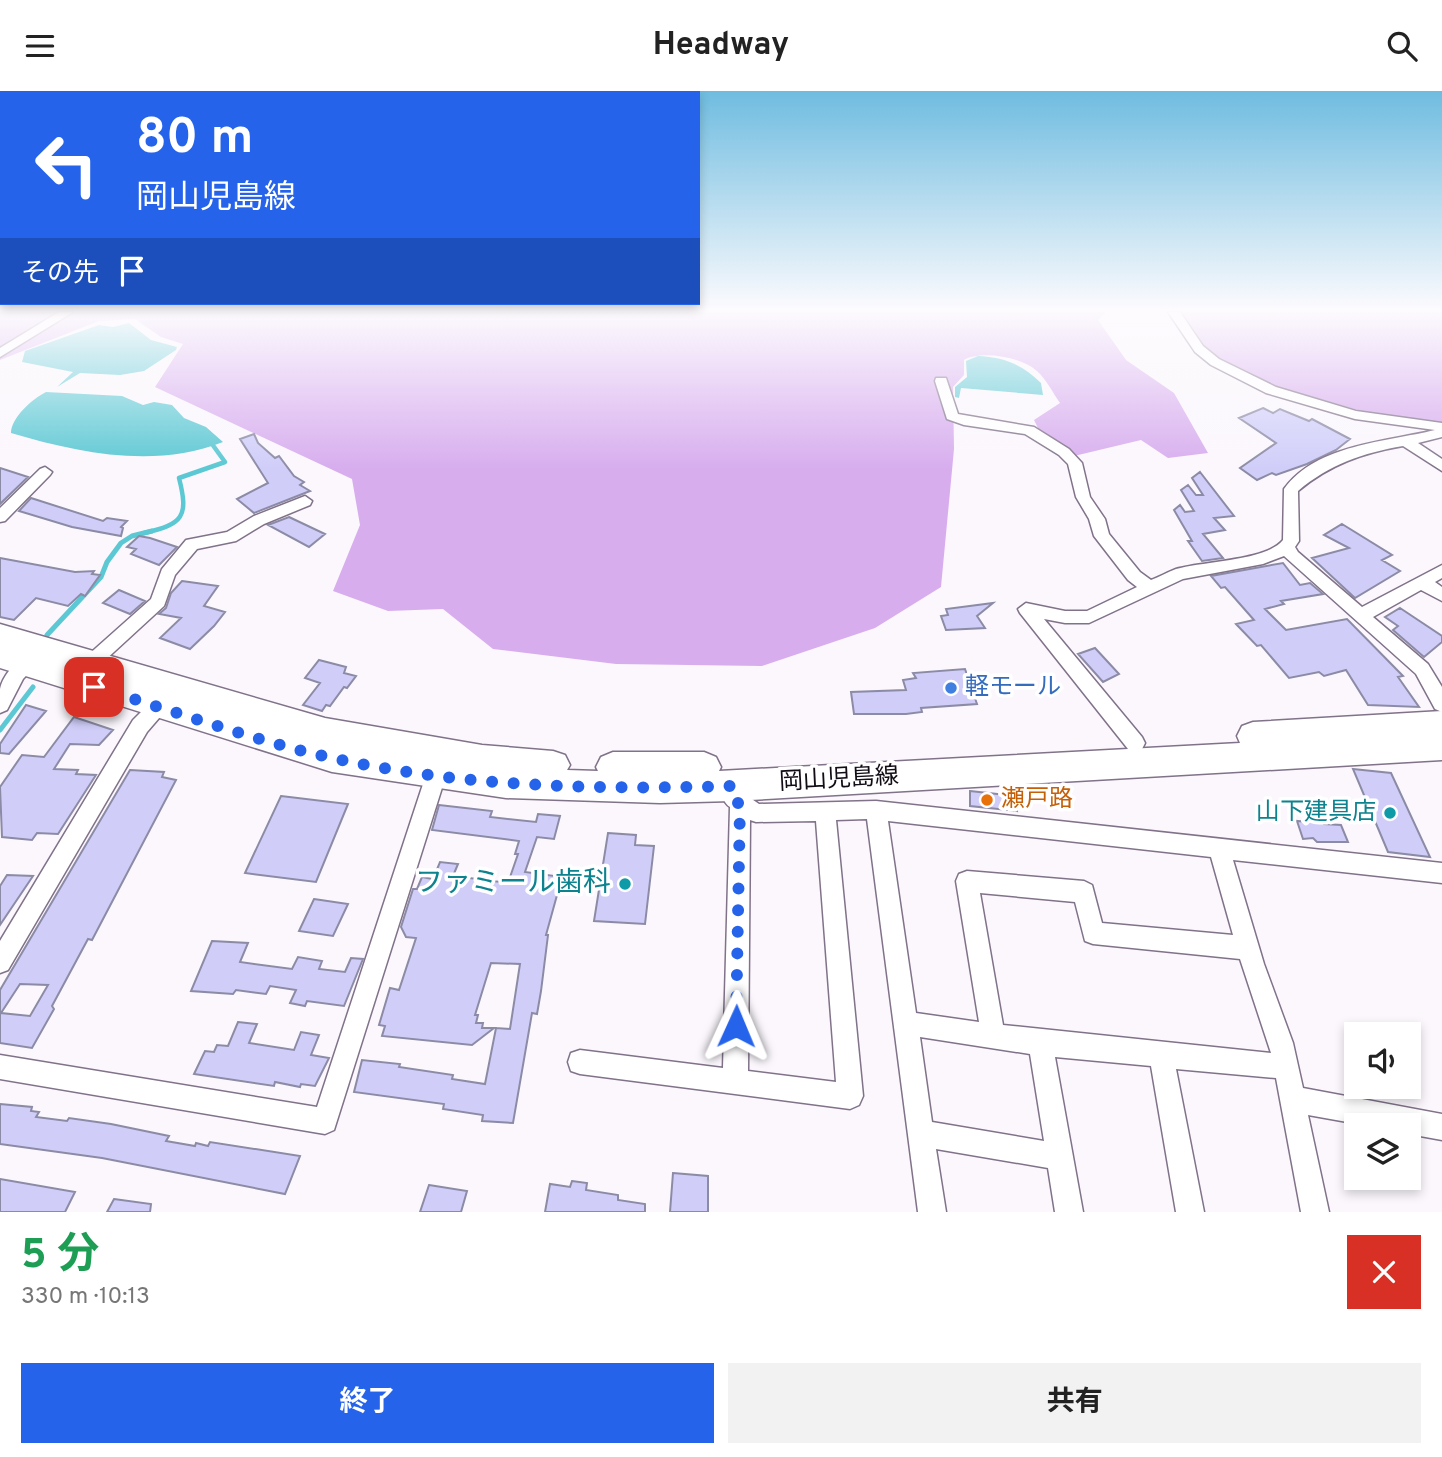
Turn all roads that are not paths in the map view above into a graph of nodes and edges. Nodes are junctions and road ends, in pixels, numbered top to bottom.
1 (1220, 364) edge
2 (942, 381) dead end
3 (1442, 427) edge
4 (1442, 433) edge
5 (1408, 442) junction
6 (1441, 465) edge
7 (45, 472) dead end
8 (305, 501) dead end
9 (0, 517) edge
10 (1288, 548) junction
11 (1442, 571) edge
12 (1422, 582) junction
13 (1148, 587) junction
14 (1442, 595) edge
15 (1360, 616) junction
16 (0, 635) edge
17 (24, 656) edge
18 (82, 671) junction
19 (167, 697) junction
20 (1442, 704) edge
21 (0, 705) edge
22 (1442, 724) edge
23 (1135, 743) junction
24 (1442, 746) edge
25 (1104, 755) junction
26 (436, 775) junction
27 (722, 786) junction
28 (876, 810) junction
29 (825, 811) junction
30 (1219, 848) junction
31 (1442, 873) edge
32 (1248, 948) junction
33 (0, 962) edge
34 (906, 1023) junction
35 (993, 1036) junction
36 (1040, 1043) junction
37 (1161, 1055) junction
38 (580, 1062) dead end
39 (0, 1067) edge
40 (1285, 1067) junction
41 (735, 1082) junction
42 (1292, 1099) junction
43 (1442, 1127) edge
44 (921, 1133) junction
45 (1060, 1157) junction
46 (932, 1212) edge
47 (1069, 1212) edge
48 (1189, 1212) edge
49 (1315, 1212) edge

1 - 3 street
2 - 13 street
4 - 5 street
5 - 6 street
5 - 10 street
7 - 9 street
8 - 18 street
10 - 13 street
10 - 15 street
11 - 12 street
12 - 14 street
12 - 15 street
13 - 23 street
15 - 20 street
16 - 17 main road, 岡山児島線
17 - 18 main road, 岡山児島線
17 - 21 street
18 - 19 main road, 岡山児島線
19 - 26 main road, 岡山児島線
19 - 27 main road, 岡山児島線
19 - 33 street
22 - 23 main road, 岡山児島線
23 - 25 main road, 岡山児島線
24 - 25 main road, 岡山児島線
25 - 27 main road, 岡山児島線
26 - 27 main road, 岡山児島線
26 - 39 street
27 - 29 street
27 - 41 street
28 - 29 street
28 - 30 street
28 - 34 street
29 - 41 street
30 - 31 street
30 - 32 street
32 - 35 street
32 - 40 street
34 - 35 street
34 - 44 street
35 - 36 street
36 - 37 street
36 - 45 street
37 - 40 street
37 - 48 street
38 - 41 street
40 - 42 street
42 - 43 street
42 - 49 street
44 - 45 street
44 - 46 street
45 - 47 street

